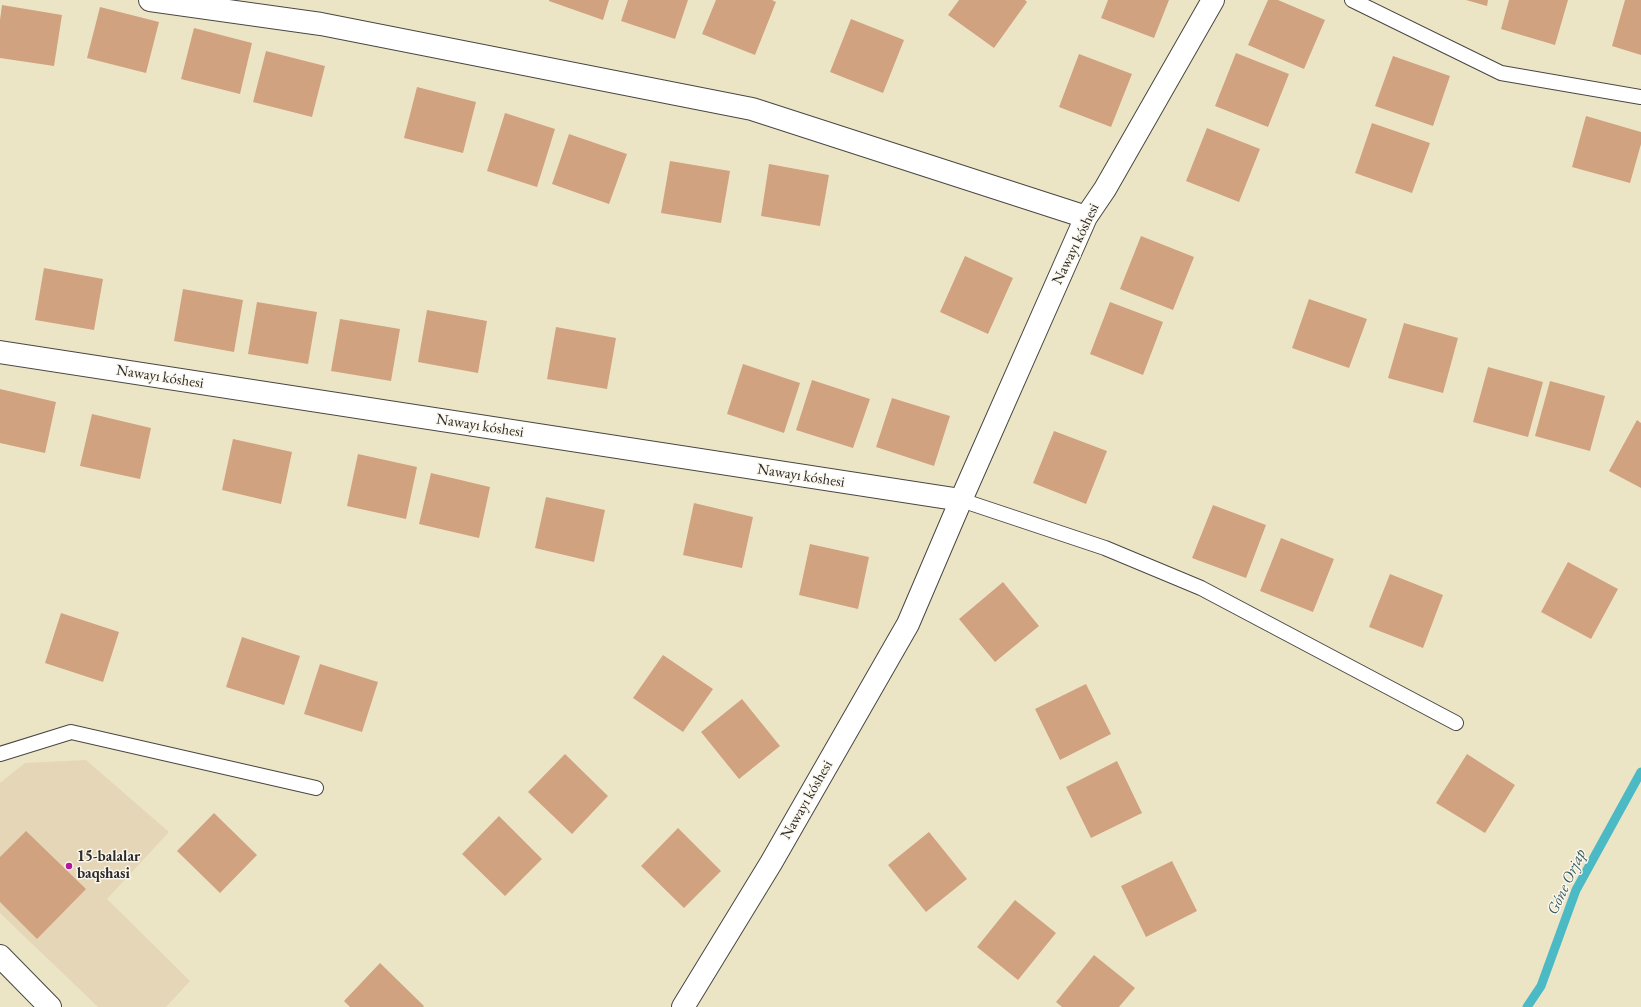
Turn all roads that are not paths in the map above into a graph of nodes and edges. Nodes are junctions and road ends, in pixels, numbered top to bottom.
1 (150, 0) edge
2 (1213, 0) edge
3 (1352, 0) edge
4 (1641, 97) edge
5 (1086, 217) junction
6 (0, 352) edge
7 (961, 500) junction
8 (1456, 723) dead end
9 (0, 754) edge
10 (316, 788) dead end
11 (0, 956) edge
12 (50, 1007) edge
13 (683, 1007) edge

1 - 5 street
2 - 5 street, Nawayı kóshesi
3 - 4 lane
5 - 7 street, Nawayı kóshesi
6 - 7 street, Nawayı kóshesi
7 - 8 lane
7 - 13 street, Nawayı kóshesi
9 - 10 lane
11 - 12 street

